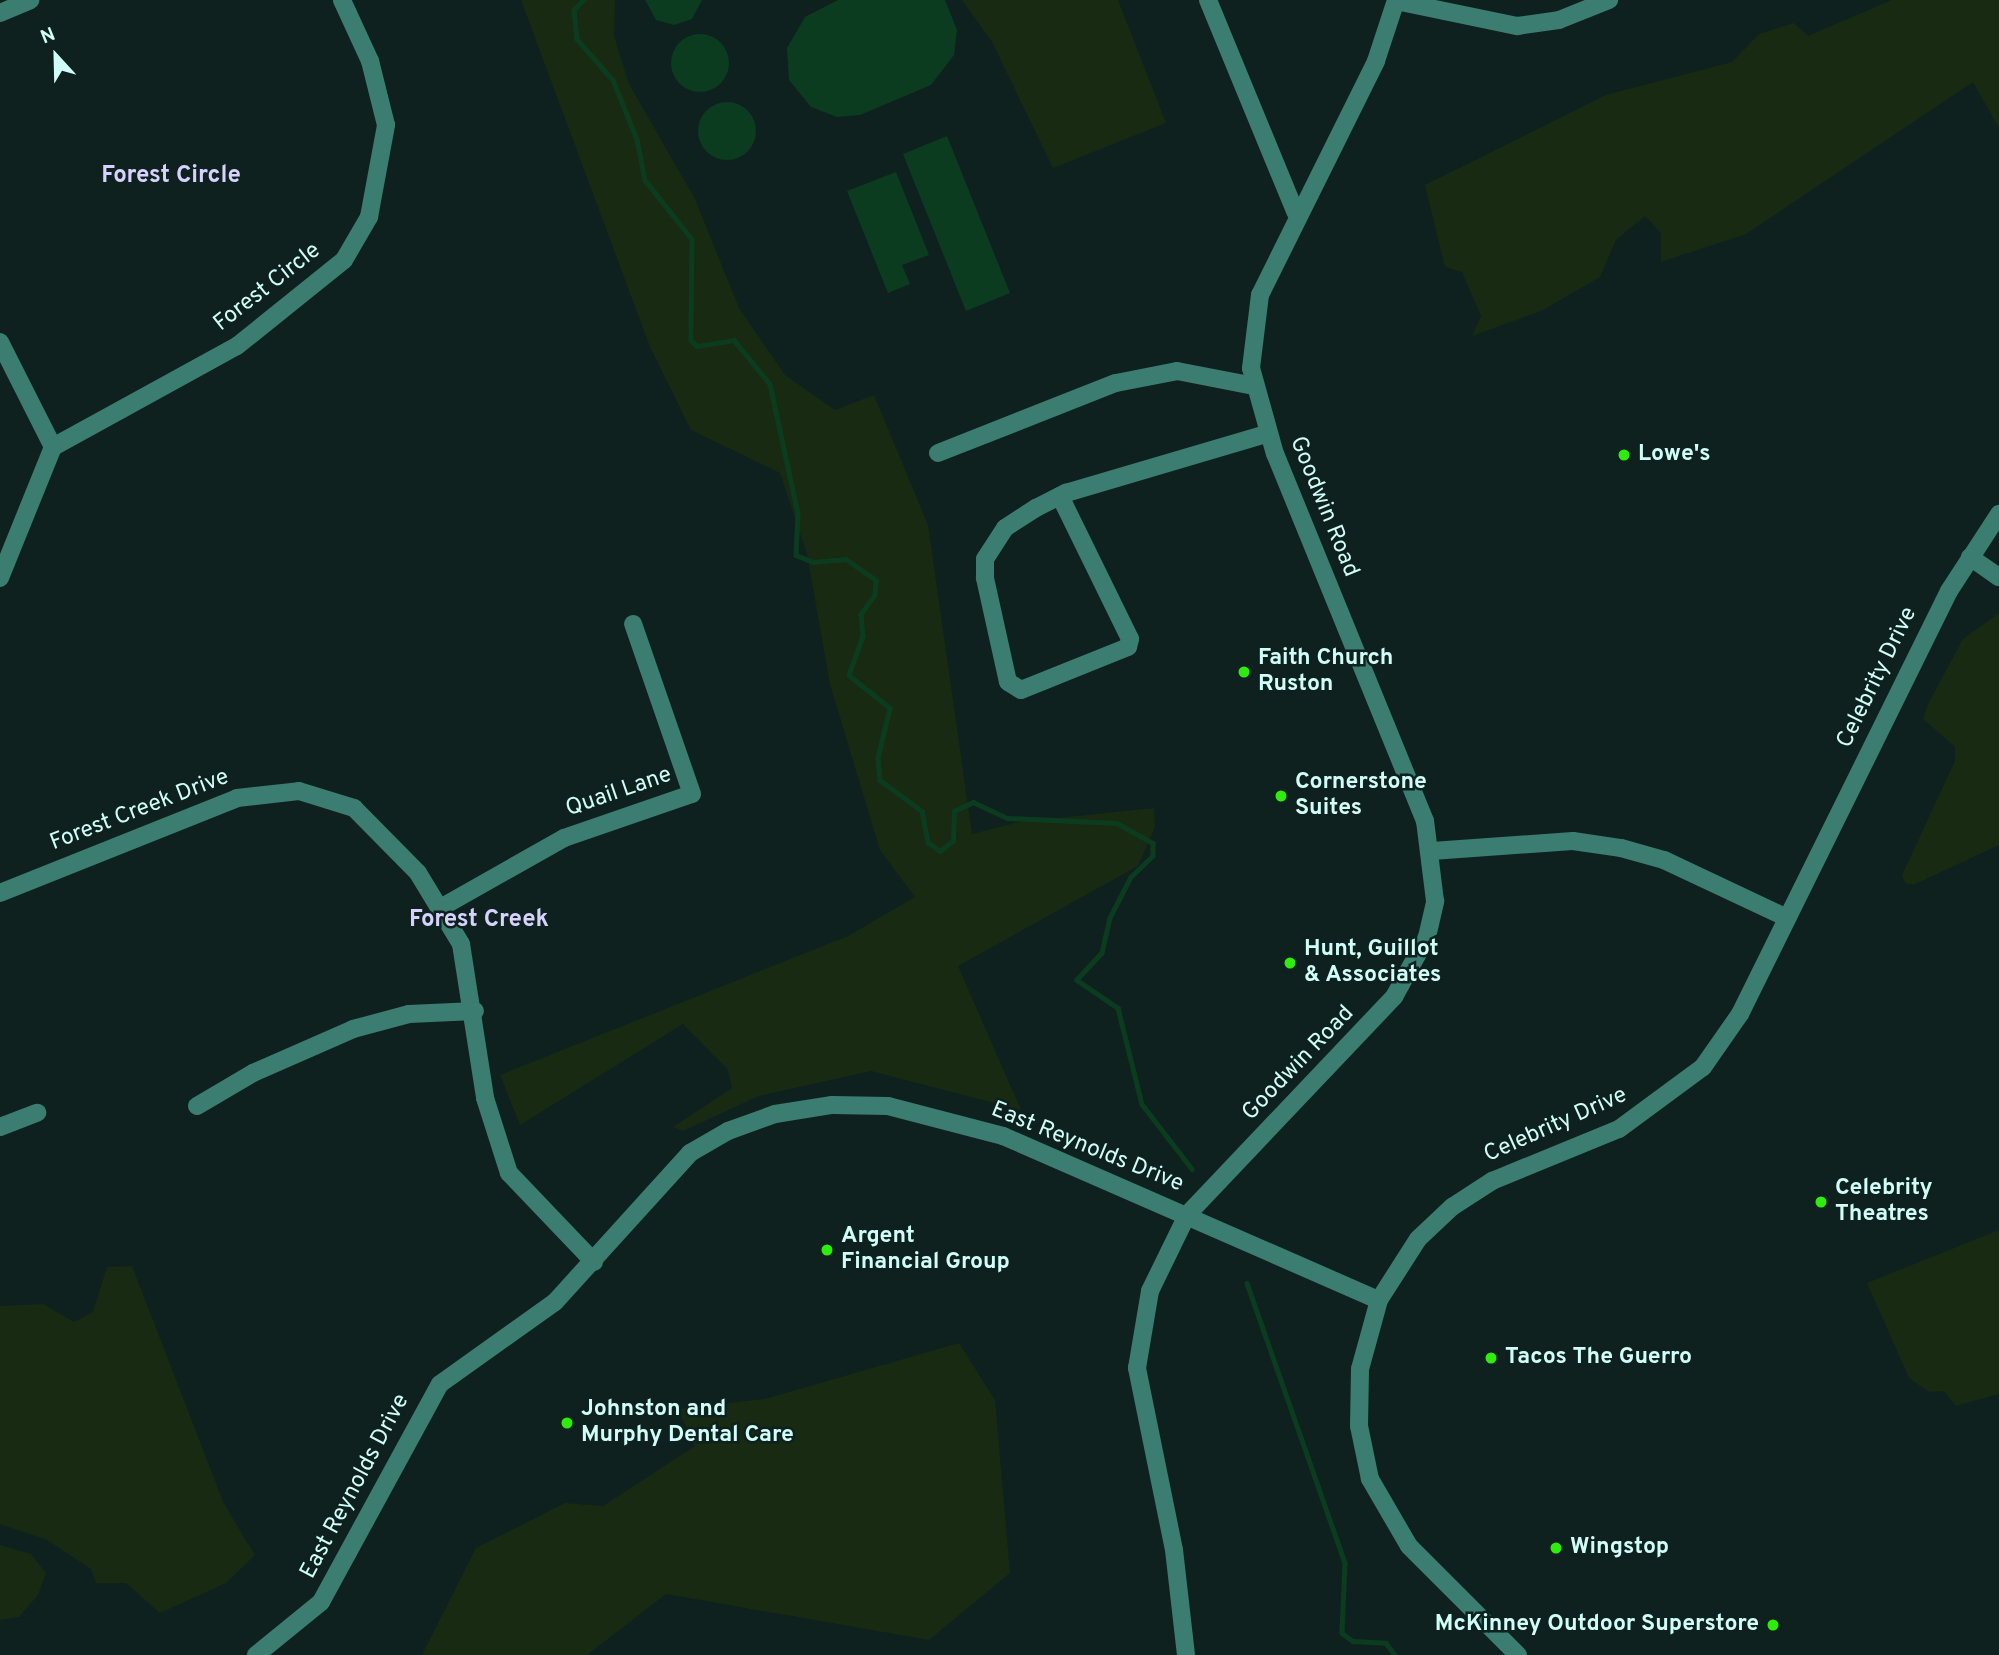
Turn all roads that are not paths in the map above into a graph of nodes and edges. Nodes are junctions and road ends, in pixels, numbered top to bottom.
1 (30, 0) edge
2 (342, 0) edge
3 (1208, 0) edge
4 (1609, 0) edge
5 (1396, 1) edge
6 (0, 13) edge
7 (1296, 213) junction
8 (0, 342) edge
9 (1254, 386) junction
10 (1267, 433) junction
11 (53, 447) junction
12 (938, 453) dead end
13 (1060, 496) junction
14 (1999, 514) edge
15 (1970, 557) junction
16 (1999, 577) edge
17 (0, 578) edge
18 (633, 624) dead end
19 (1432, 851) junction
20 (0, 893) edge
21 (442, 906) junction
22 (1787, 918) junction
23 (475, 1011) junction
24 (197, 1106) dead end
25 (37, 1113) dead end
26 (0, 1127) edge
27 (1187, 1215) junction
28 (593, 1262) junction
29 (1379, 1300) junction
30 (256, 1655) edge
31 (1186, 1655) edge
32 (1518, 1655) edge

1 - 6 street
2 - 11 street, Forest Circle
3 - 7 street
4 - 5 street
5 - 7 street, Goodwin Road
7 - 9 street, Goodwin Road
8 - 11 street
9 - 10 street, Goodwin Road
9 - 12 street
10 - 13 street
10 - 19 street, Goodwin Road
11 - 17 street
13 - 13 street
14 - 15 street, Celebrity Drive
15 - 16 street
15 - 22 street, Celebrity Drive
18 - 21 street, Quail Lane
19 - 22 street
19 - 27 street, Goodwin Road
20 - 21 street, Forest Creek Drive
21 - 23 street, Forest Creek Drive
22 - 29 street, Celebrity Drive
23 - 24 street
23 - 28 street, Forest Creek Drive
25 - 26 street
27 - 28 street, East Reynolds Drive
27 - 29 street, East Reynolds Drive
27 - 31 street, Goodwin Road
28 - 30 street, East Reynolds Drive
29 - 32 street, Celebrity Drive

